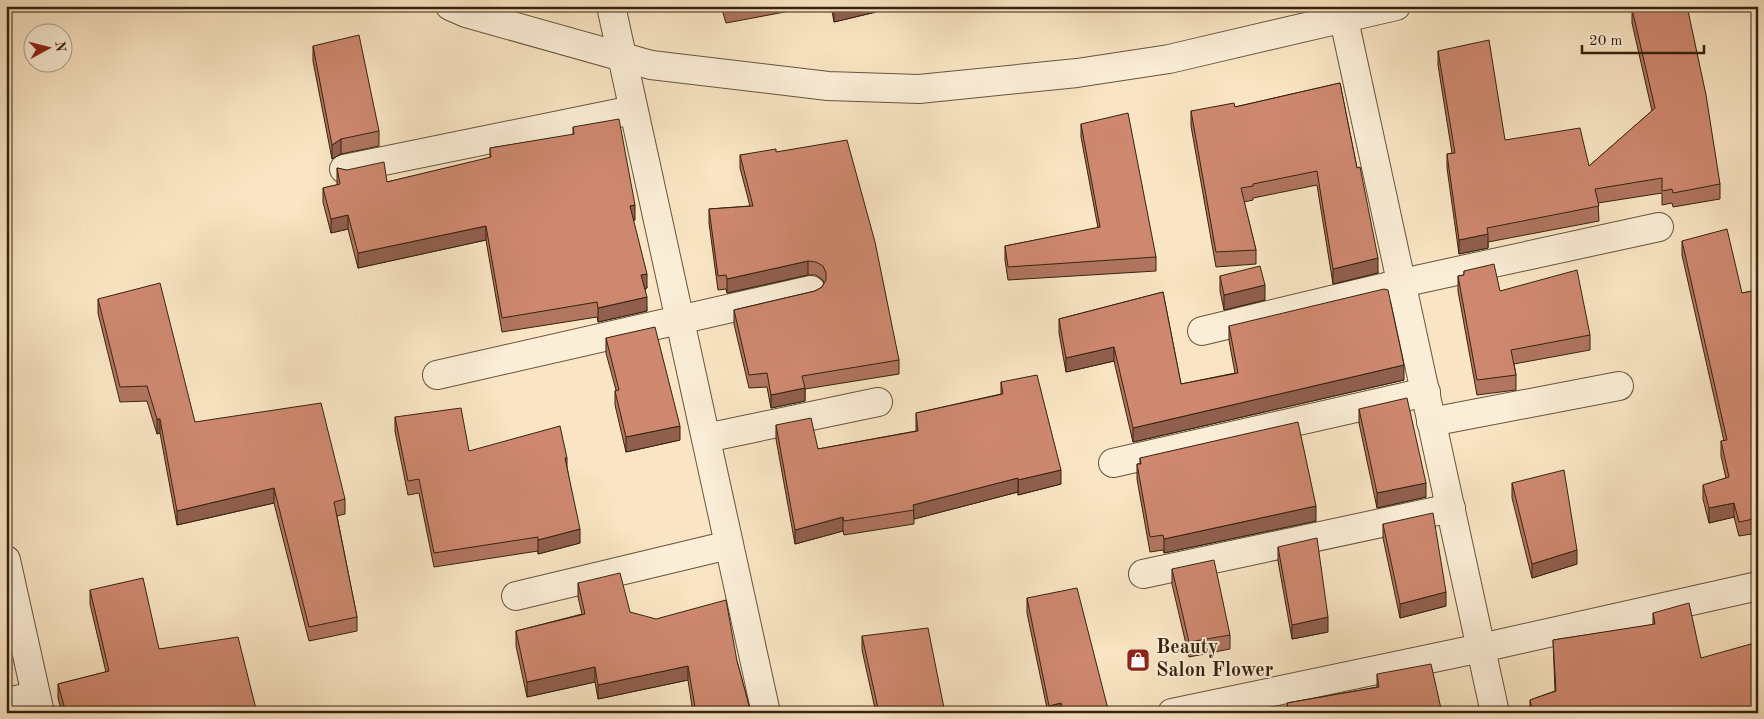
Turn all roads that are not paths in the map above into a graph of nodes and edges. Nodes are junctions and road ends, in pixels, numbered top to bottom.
1 (450, 6) edge
2 (611, 6) edge
3 (1396, 6) edge
4 (1342, 12) edge
5 (622, 58) junction
6 (634, 110) junction
7 (344, 169) edge
8 (1659, 227) dead end
9 (1402, 283) junction
10 (811, 290) edge
11 (680, 319) junction
12 (1202, 331) dead end
13 (436, 375) dead end
14 (1619, 386) dead end
15 (1426, 392) junction
16 (878, 402) dead end
17 (1431, 422) junction
18 (706, 438) junction
19 (1113, 463) dead end
20 (1451, 508) junction
21 (729, 545) junction
22 (6, 560) edge
23 (1143, 574) dead end
24 (1758, 586) edge
25 (516, 596) dead end
26 (1481, 648) junction
27 (6, 702) edge
28 (38, 704) edge
29 (766, 713) edge
30 (1172, 713) edge
31 (1495, 713) edge

1 - 5 street
2 - 5 street
3 - 4 street
4 - 5 street
4 - 9 street
5 - 6 street
6 - 7 street
6 - 11 street
8 - 9 street
9 - 12 street
9 - 15 street
10 - 11 street
11 - 13 street
11 - 18 street
14 - 17 street
15 - 17 street
15 - 19 street
16 - 18 street
17 - 20 street
18 - 21 street
20 - 23 street
20 - 26 street
21 - 25 street
21 - 29 street
22 - 28 street
24 - 26 street
26 - 30 street
26 - 31 street
27 - 28 street

